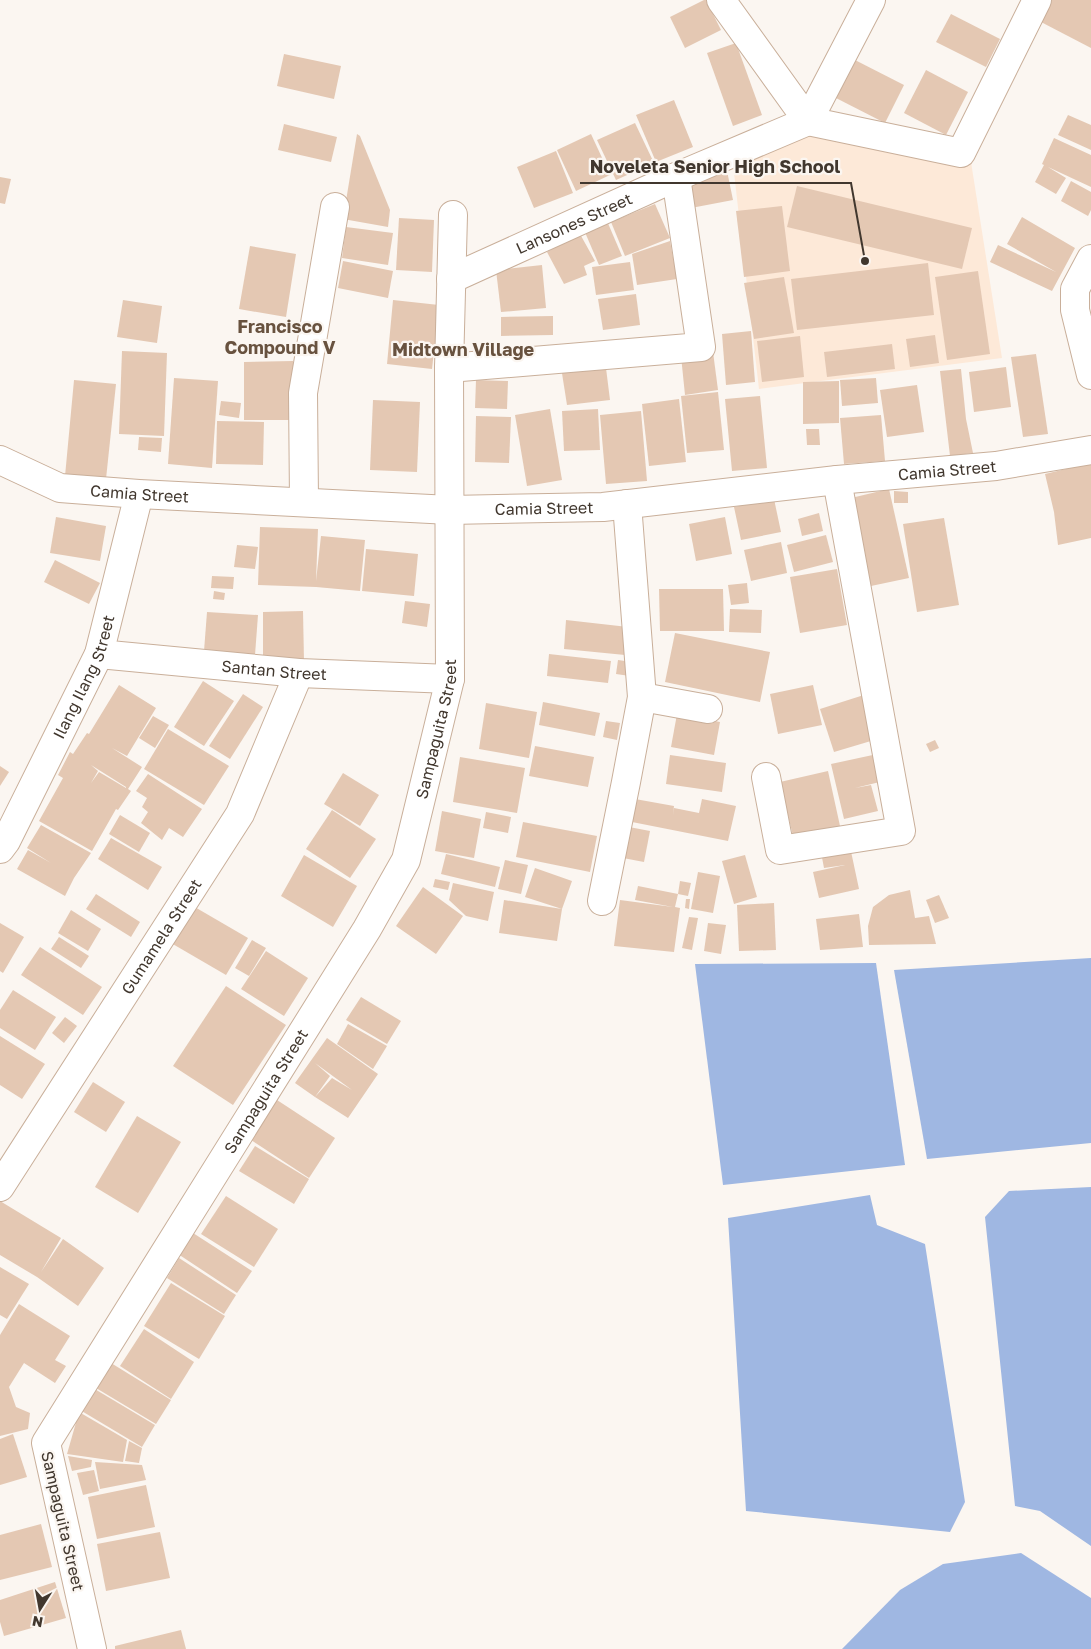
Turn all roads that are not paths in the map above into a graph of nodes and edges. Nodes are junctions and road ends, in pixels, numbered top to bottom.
1 (721, 0) edge
2 (871, 0) edge
3 (1036, 0) edge
4 (808, 121) junction
5 (676, 177) junction
6 (335, 207) dead end
7 (453, 215) dead end
8 (1091, 259) edge
9 (451, 279) junction
10 (449, 368) junction
11 (1091, 375) edge
12 (1091, 450) edge
13 (0, 460) edge
14 (837, 480) junction
15 (138, 494) junction
16 (304, 501) junction
17 (626, 504) junction
18 (450, 510) junction
19 (99, 654) junction
20 (299, 673) junction
21 (450, 679) junction
22 (642, 697) junction
23 (708, 709) dead end
24 (766, 777) dead end
25 (0, 849) edge
26 (602, 901) dead end
27 (0, 1187) edge
28 (92, 1649) edge

1 - 4 street
2 - 4 street
3 - 4 street
4 - 5 street, Lansones Street
5 - 9 street, Lansones Street
5 - 10 street
6 - 16 street
7 - 9 street, Sampaguita Street
8 - 11 street
9 - 10 street, Sampaguita Street
10 - 18 street, Sampaguita Street
12 - 14 street, Camia Street
13 - 15 street, Camia Street
14 - 17 street, Camia Street
14 - 24 street
15 - 16 street, Camia Street
15 - 19 street, Ilang Ilang Street
16 - 18 street, Camia Street
17 - 18 street, Camia Street
17 - 22 street
18 - 21 street, Sampaguita Street
19 - 20 street, Santan Street
19 - 25 street, Ilang Ilang Street
20 - 21 street, Santan Street
20 - 27 street, Gumamela Street
21 - 28 street, Sampaguita Street
22 - 23 street
22 - 26 street

